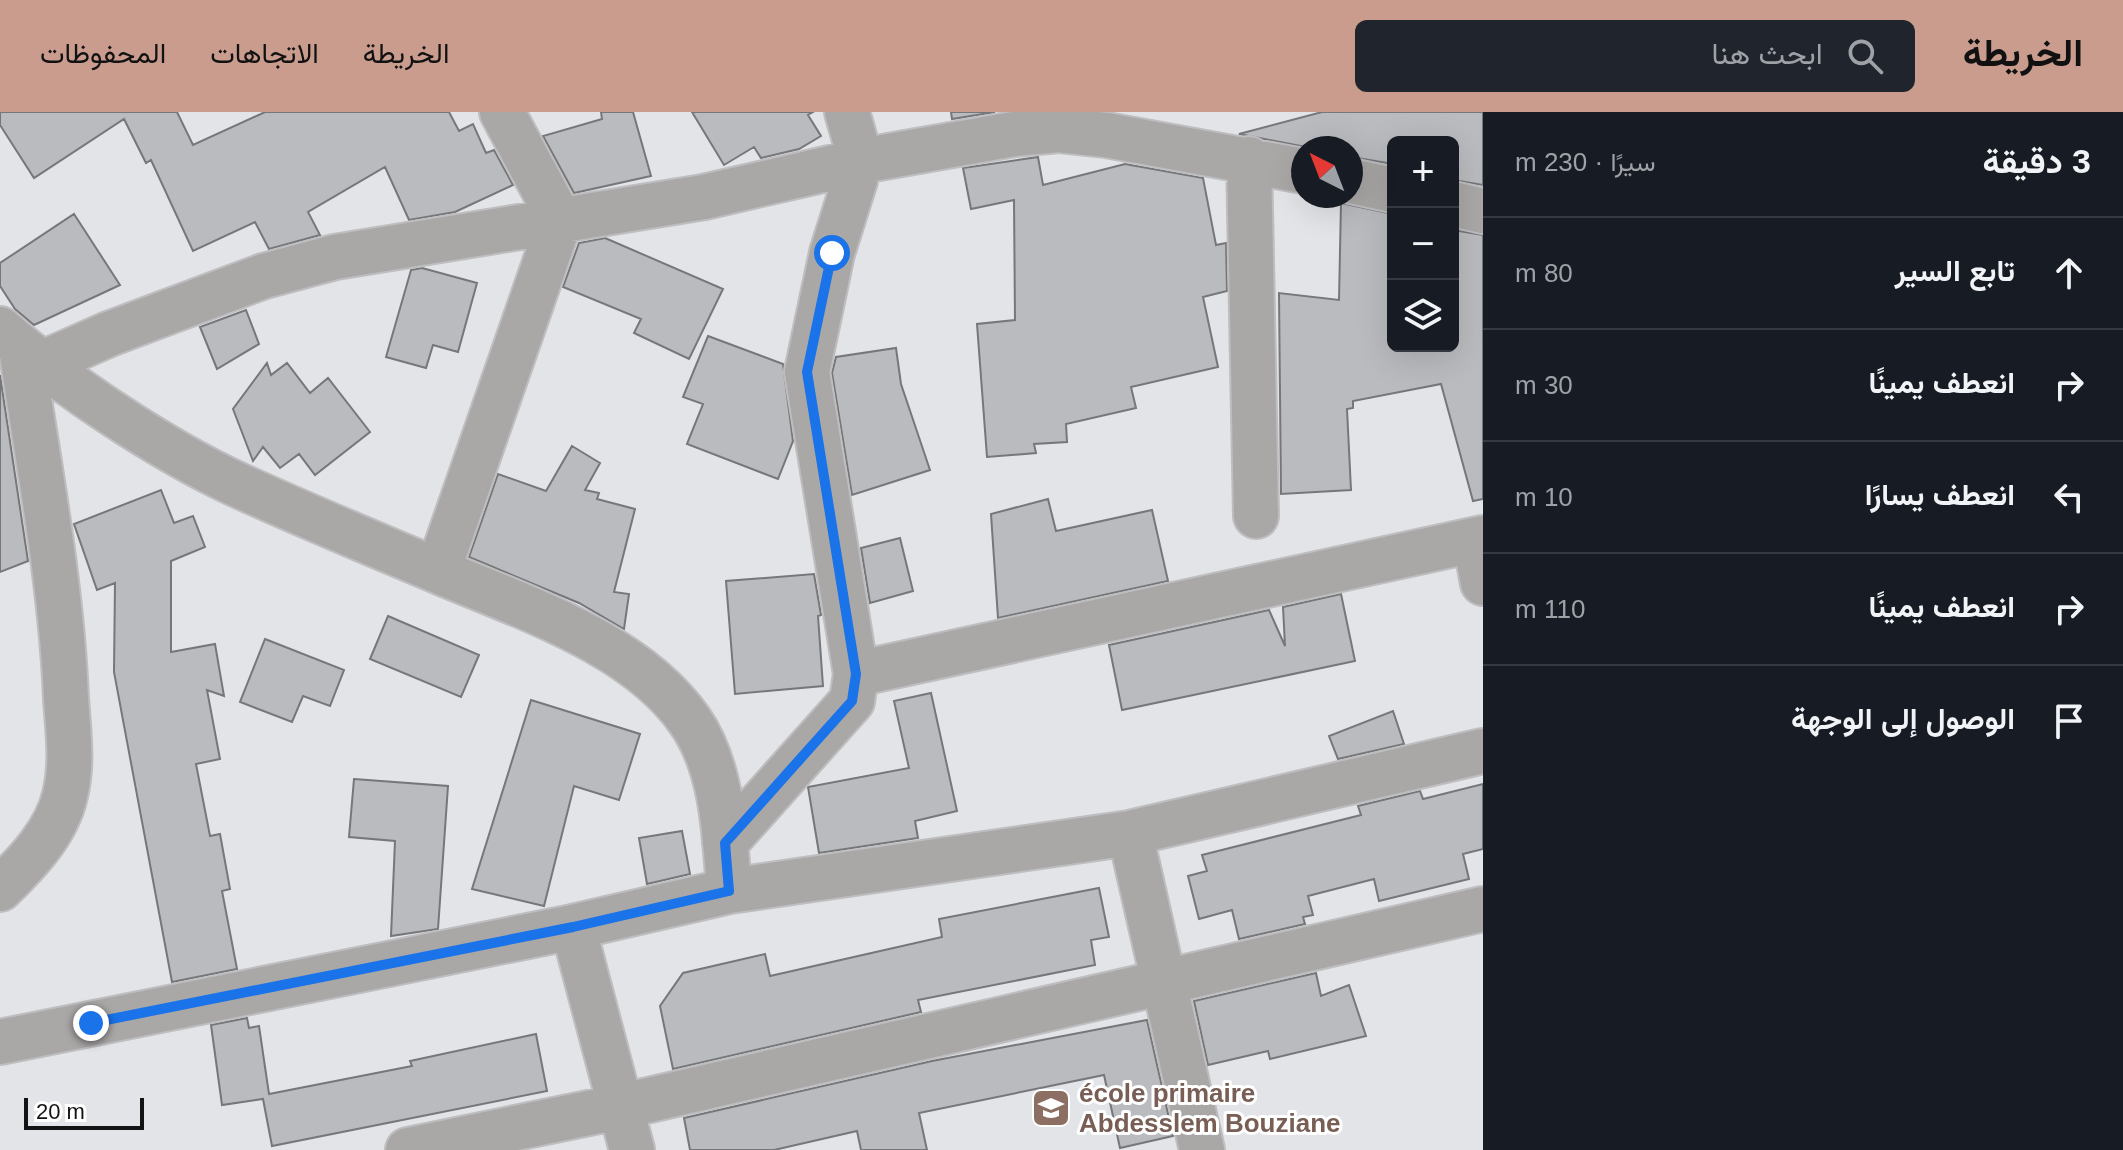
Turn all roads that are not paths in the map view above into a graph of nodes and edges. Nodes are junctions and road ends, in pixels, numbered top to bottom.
1 (502, 112) edge
2 (847, 112) edge
3 (1249, 159) junction
4 (861, 161) junction
5 (1291, 168) edge
6 (1363, 184) edge
7 (1387, 189) edge
8 (1459, 205) edge
9 (1483, 211) edge
10 (560, 220) junction
11 (21, 347) edge
12 (1256, 516) dead end
13 (1479, 539) edge
14 (438, 571) junction
15 (1483, 583) edge
16 (856, 674) junction
17 (1483, 751) edge
18 (1130, 833) junction
19 (725, 843) junction
20 (0, 889) edge
21 (729, 891) junction
22 (1483, 909) edge
23 (573, 927) junction
24 (1163, 982) junction
25 (0, 1042) edge
26 (623, 1106) junction
27 (408, 1150) edge
28 (632, 1150) edge
29 (1202, 1150) edge

1 - 10 street
2 - 4 street
3 - 4 street
3 - 5 street
3 - 12 street
4 - 10 street
4 - 16 street
6 - 7 street
8 - 9 street
10 - 11 street
10 - 14 street
11 - 14 street
11 - 20 street
13 - 15 street
13 - 16 street
14 - 19 street
16 - 19 street
17 - 18 street
18 - 21 street
18 - 24 street
19 - 21 street
21 - 23 street
22 - 24 street
23 - 25 street
23 - 26 street
24 - 26 street
24 - 29 street
26 - 27 street
26 - 28 street

